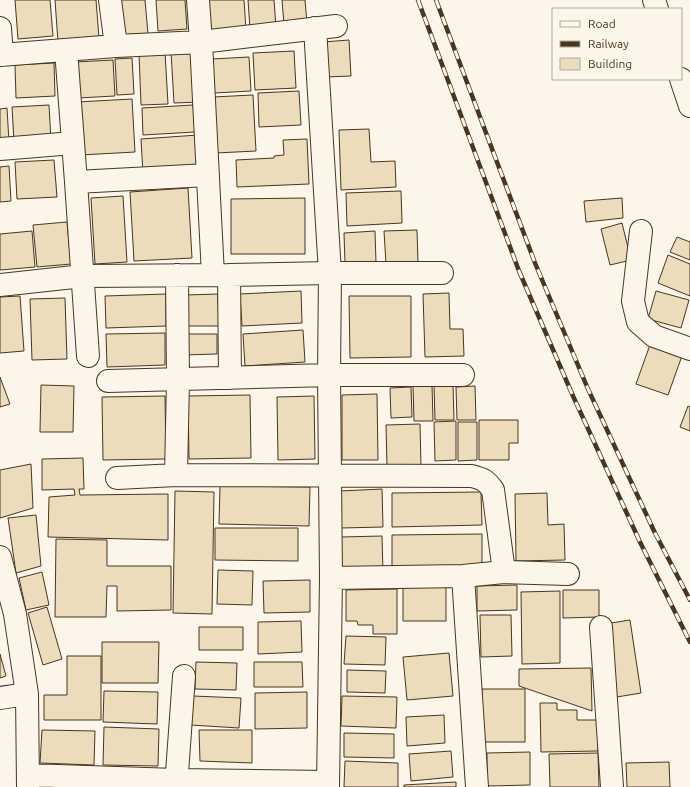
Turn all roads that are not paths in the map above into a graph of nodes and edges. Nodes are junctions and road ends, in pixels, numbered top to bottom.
1 (110, 0) edge
2 (198, 0) edge
3 (336, 26) dead end
4 (0, 28) edge
5 (315, 28) junction
6 (201, 42) junction
7 (116, 46) junction
8 (66, 50) junction
9 (1, 55) edge
10 (681, 80) edge
11 (690, 106) edge
12 (73, 144) junction
13 (0, 149) edge
14 (208, 176) junction
15 (76, 182) junction
16 (641, 231) dead end
17 (330, 273) junction
18 (442, 273) dead end
19 (177, 275) junction
20 (221, 275) junction
21 (83, 276) junction
22 (0, 285) edge
23 (690, 349) edge
24 (88, 356) dead end
25 (329, 375) junction
26 (463, 375) dead end
27 (230, 378) junction
28 (178, 380) junction
29 (108, 381) dead end
30 (176, 475) junction
31 (331, 475) junction
32 (117, 478) dead end
33 (0, 557) edge
34 (504, 572) junction
35 (568, 574) dead end
36 (463, 576) junction
37 (331, 578) junction
38 (7, 615) edge
39 (602, 627) dead end
40 (184, 676) dead end
41 (27, 694) junction
42 (0, 698) edge
43 (28, 781) edge
44 (176, 784) edge
45 (328, 785) edge
46 (477, 787) edge
47 (612, 787) edge

1 - 7 street
2 - 6 street
3 - 5 street
4 - 9 street
5 - 6 street
5 - 17 street
6 - 7 street
6 - 14 street
7 - 8 street
8 - 9 street
8 - 12 street
10 - 11 street
12 - 13 street
12 - 15 street
14 - 15 street
14 - 20 street
15 - 21 street
16 - 23 street
17 - 18 street
17 - 20 street
17 - 25 street
19 - 20 street
19 - 21 street
19 - 28 street
20 - 27 street
21 - 22 street
21 - 24 street
25 - 26 street
25 - 27 street
25 - 31 street
27 - 28 street
28 - 29 street
28 - 30 street
30 - 31 street
30 - 32 street
31 - 34 street
31 - 37 street
33 - 38 street
34 - 35 street
34 - 36 street
36 - 37 street
36 - 46 street
37 - 45 street
38 - 41 street
39 - 47 street
40 - 44 street
41 - 42 street
41 - 43 street
43 - 44 street
44 - 45 street

